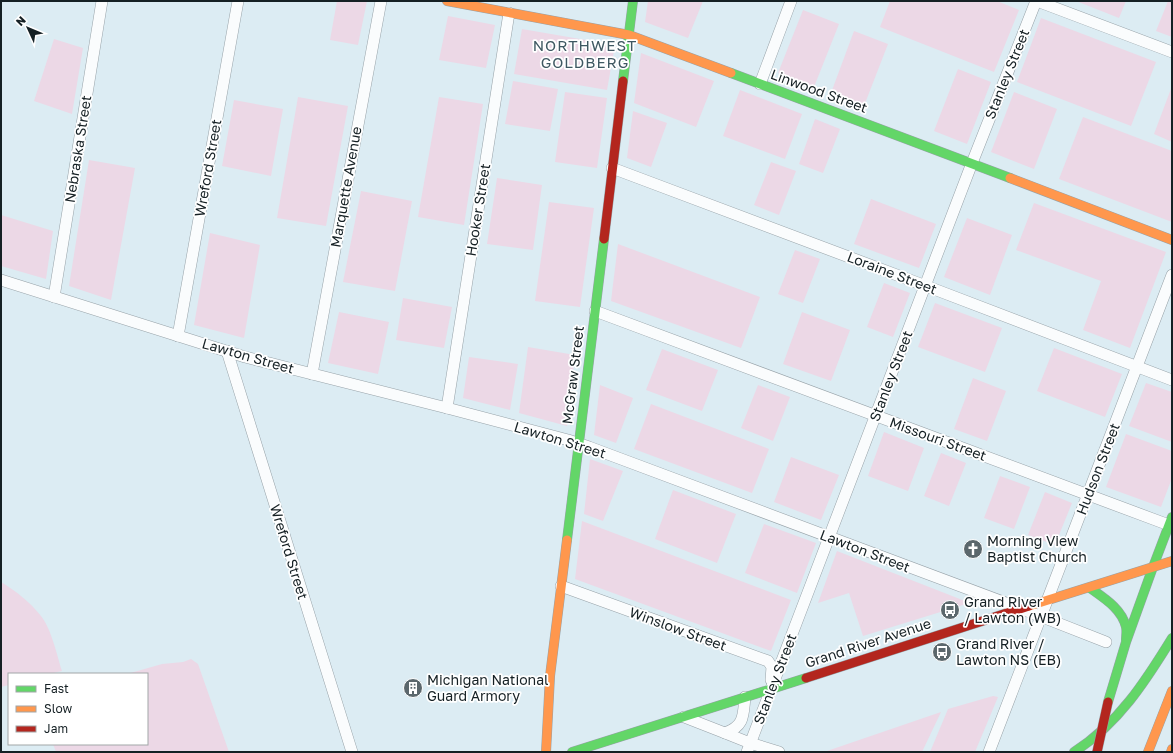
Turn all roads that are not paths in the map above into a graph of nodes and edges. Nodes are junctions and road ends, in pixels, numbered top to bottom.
1 (102, 1) edge
2 (238, 1) edge
3 (381, 1) edge
4 (447, 1) edge
5 (633, 1) edge
6 (791, 1) edge
7 (1037, 1) edge
8 (509, 13) junction
9 (629, 35) junction
10 (1172, 52) edge
11 (760, 84) junction
12 (972, 163) junction
13 (612, 168) junction
14 (1172, 240) edge
15 (1172, 275) edge
16 (1, 280) edge
17 (926, 286) junction
18 (54, 297) junction
19 (595, 311) junction
20 (178, 336) junction
21 (227, 351) junction
22 (1137, 367) junction
23 (312, 374) junction
24 (1172, 380) edge
25 (447, 408) junction
26 (875, 416) junction
27 (578, 444) junction
28 (1088, 495) junction
29 (1170, 521) edge
30 (829, 537) junction
31 (1172, 561) edge
32 (1153, 567) junction
33 (561, 586) junction
34 (1090, 588) junction
35 (1047, 601) junction
36 (1022, 609) junction
37 (1041, 617) junction
38 (1172, 638) edge
39 (1106, 642) dead end
40 (1126, 642) junction
41 (771, 689) junction
42 (1172, 691) edge
43 (745, 697) junction
44 (684, 717) junction
45 (725, 733) junction
46 (748, 748) edge
47 (1172, 749) edge
48 (352, 752) edge
49 (546, 752) edge
50 (572, 752) edge
51 (779, 752) edge
52 (989, 752) edge
53 (1074, 752) edge
54 (1097, 752) edge
55 (1148, 752) edge
56 (1171, 752) edge

1 - 18 street, Nebraska Street
2 - 20 street, Wreford Street
3 - 23 street, Marquette Avenue
4 - 8 main road, Linwood Street
5 - 9 main road, McGraw Street
6 - 11 street
7 - 10 street
7 - 12 street, Stanley Street
8 - 9 main road, Linwood Street
8 - 25 street, Hooker Street
9 - 11 main road, Linwood Street
9 - 13 main road, McGraw Street
11 - 12 main road, Linwood Street
12 - 14 main road, Linwood Street
12 - 17 street, Stanley Street
13 - 17 street, Loraine Street
13 - 19 main road, McGraw Street
15 - 22 street, Hudson Street
16 - 18 street, Lawton Street
17 - 22 street, Loraine Street
17 - 26 street, Stanley Street
18 - 20 street, Lawton Street
19 - 26 street, Missouri Street
19 - 27 main road, McGraw Street
20 - 21 street, Lawton Street
21 - 23 street, Lawton Street
21 - 48 street, Wreford Street
22 - 24 street, Loraine Street
22 - 28 street, Hudson Street
23 - 25 street, Lawton Street
25 - 27 street, Lawton Street
26 - 28 street, Missouri Street
26 - 30 street, Stanley Street
27 - 30 street, Lawton Street
27 - 33 main road, McGraw Street
28 - 29 street, Missouri Street
28 - 35 street, Hudson Street
29 - 32 main road
30 - 36 street, Lawton Street
30 - 41 street, Stanley Street
31 - 32 main road, Grand River Avenue
32 - 34 main road, Grand River Avenue
32 - 40 main road
33 - 41 street, Winslow Street
33 - 49 main road, McGraw Street
34 - 35 main road, Grand River Avenue
34 - 40 main road
35 - 36 main road, Grand River Avenue
35 - 37 street, Hudson Street
36 - 37 street, Lawton Street
36 - 41 main road, Grand River Avenue
37 - 39 street, Lawton Street
37 - 52 street, Hudson Street
38 - 53 main road
40 - 54 main road, bridge
41 - 43 main road, Grand River Avenue
41 - 46 street, Stanley Street
42 - 55 main road
43 - 44 main road, Grand River Avenue
43 - 45 street
44 - 45 street
44 - 50 main road, Grand River Avenue
45 - 46 street
46 - 51 street
47 - 56 main road

